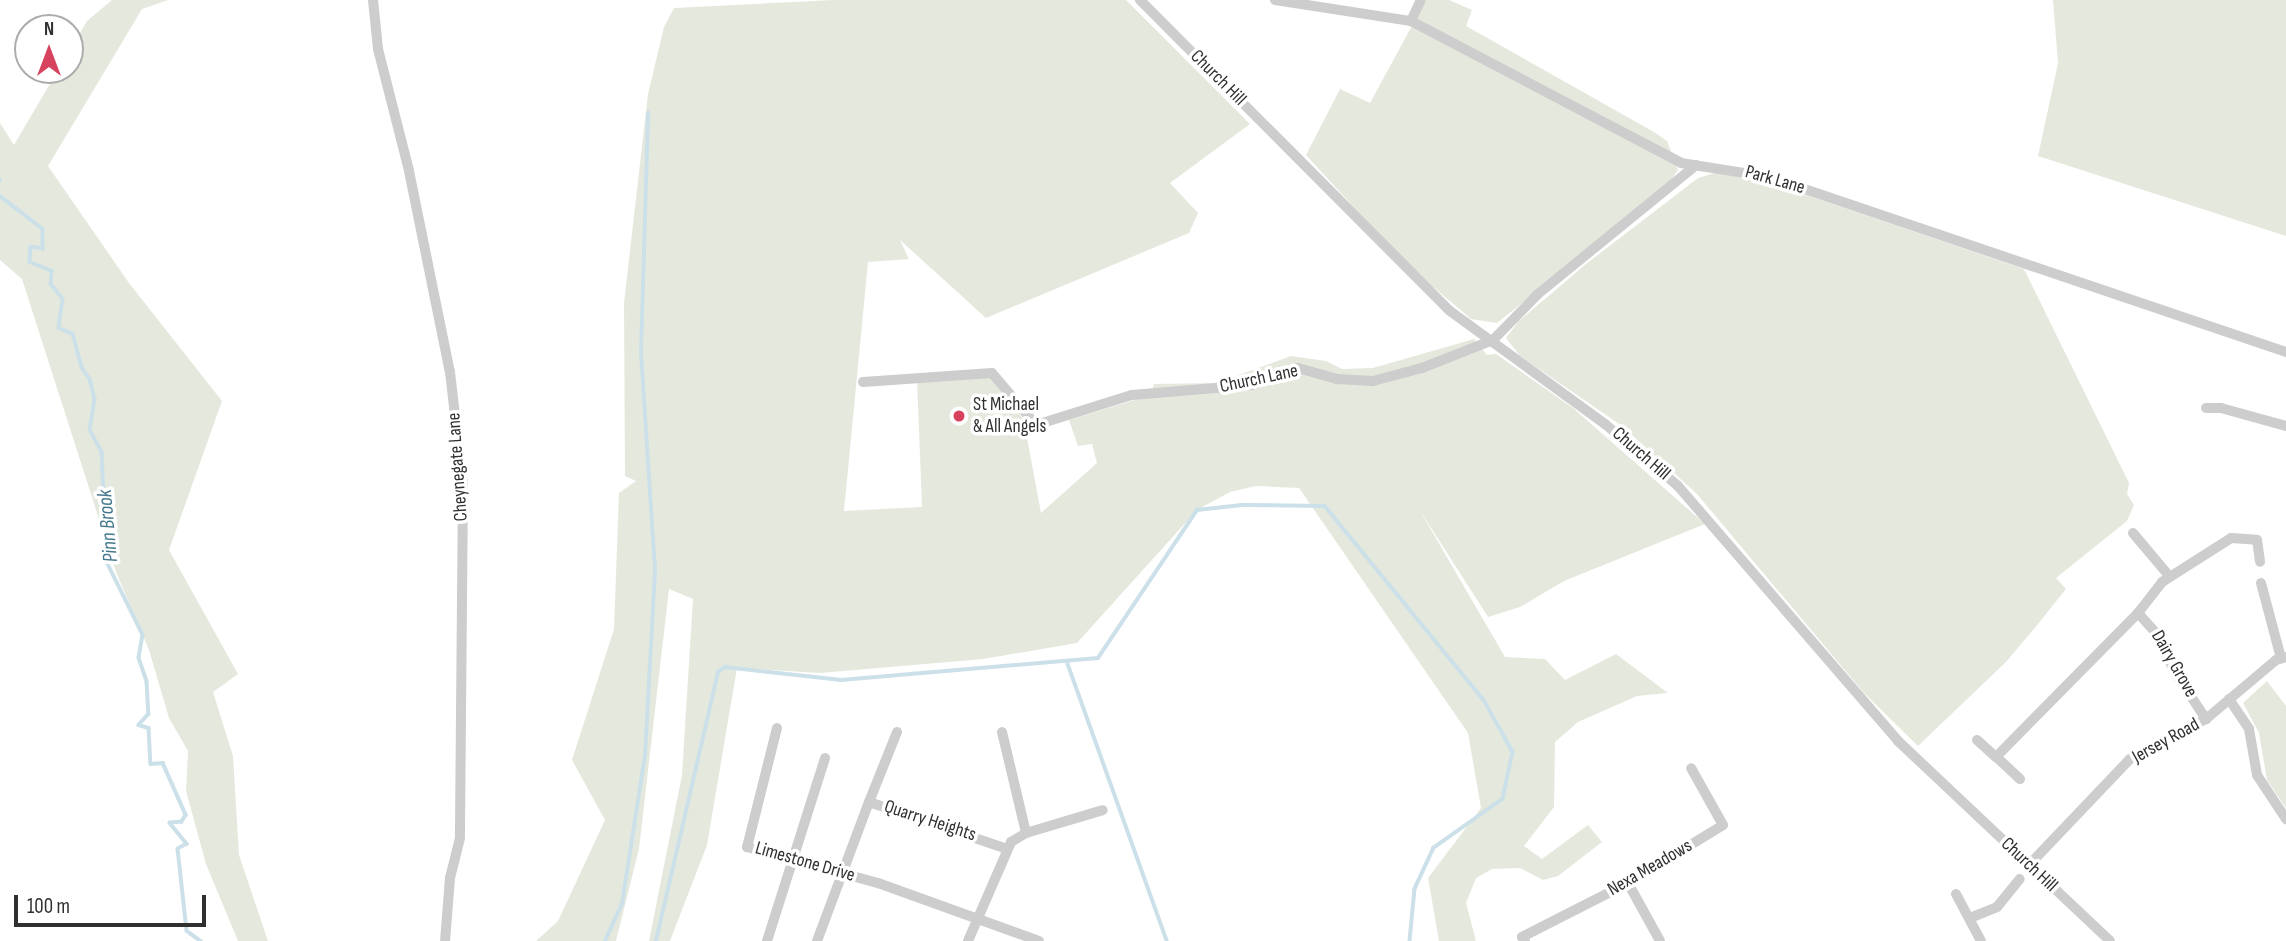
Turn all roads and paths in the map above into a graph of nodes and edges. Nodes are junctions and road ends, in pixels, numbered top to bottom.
1 (373, 0) edge
2 (1140, 0) edge
3 (1275, 0) edge
4 (1421, 0) edge
5 (1411, 21) junction
6 (1696, 165) junction
7 (1493, 340) junction
8 (2286, 352) edge
9 (863, 382) dead end
10 (2206, 408) dead end
11 (2286, 426) edge
12 (2133, 533) dead end
13 (2260, 562) dead end
14 (2170, 577) junction
15 (2261, 583) dead end
16 (2138, 613) junction
17 (2284, 657) edge
18 (2229, 699) junction
19 (2206, 719) junction
20 (777, 728) dead end
21 (897, 732) dead end
22 (1002, 732) dead end
23 (1977, 740) dead end
24 (1996, 757) junction
25 (825, 758) dead end
26 (1691, 768) dead end
27 (2020, 779) dead end
28 (869, 802) junction
29 (1103, 810) dead end
30 (2286, 819) edge
31 (1026, 833) junction
32 (1007, 849) junction
33 (794, 860) junction
34 (2029, 865) junction
35 (839, 872) junction
36 (2020, 879) dead end
37 (1628, 883) junction
38 (1956, 894) dead end
39 (1970, 918) junction
40 (976, 919) junction
41 (445, 941) edge
42 (766, 941) edge
43 (817, 941) edge
44 (968, 941) edge
45 (1039, 941) edge
46 (1525, 941) edge
47 (1660, 941) edge
48 (1981, 941) edge
49 (2110, 941) edge

1 - 41 street, Cheynegate Lane
2 - 7 street, Church Hill
3 - 5 street, Park Lane
4 - 5 street
5 - 6 street, Park Lane
6 - 7 street, Church Lane
6 - 8 street, Park Lane
7 - 9 street, Church Lane
7 - 34 street, Church Hill
10 - 11 street
12 - 14 street
13 - 14 street, Dairy Grove
14 - 16 street, Dairy Grove
15 - 17 street, Jersey Road
16 - 19 street, Dairy Grove
16 - 24 street, Dairy Grove
17 - 18 street, Jersey Road
18 - 19 street, Jersey Road
18 - 30 street
19 - 34 street, Jersey Road
20 - 33 street, Limestone Drive
21 - 28 street, Quarry Heights
22 - 31 street
23 - 24 street
24 - 27 street
25 - 33 street
26 - 37 street, Nexa Meadows
28 - 32 street, Quarry Heights
28 - 35 street
29 - 31 street
31 - 32 street
32 - 40 street
33 - 35 street, Limestone Drive
33 - 42 street
34 - 49 street, Church Hill
35 - 40 street, Limestone Drive
35 - 43 street
36 - 39 street
37 - 46 street, Nexa Meadows
37 - 47 street
38 - 39 street
39 - 48 street
40 - 44 street
40 - 45 street, Limestone Drive

